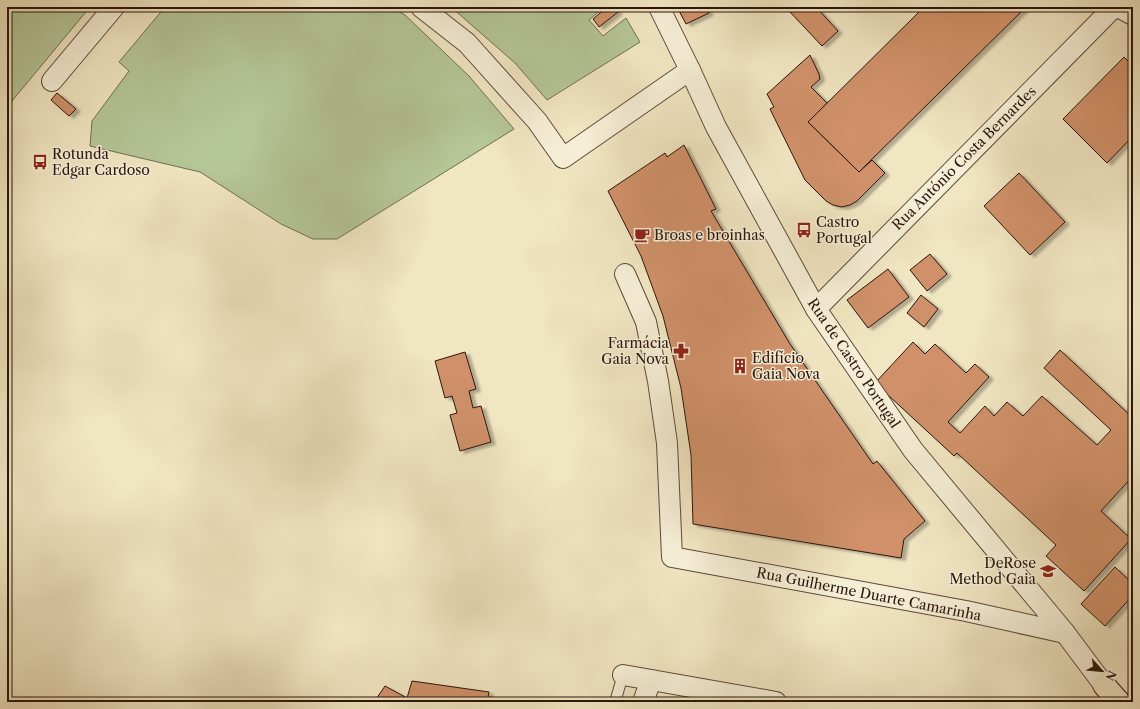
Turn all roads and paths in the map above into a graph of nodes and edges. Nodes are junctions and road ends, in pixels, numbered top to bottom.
1 (114, 7) edge
2 (421, 7) edge
3 (659, 7) edge
4 (1114, 7) edge
5 (1118, 7) edge
6 (1133, 15) edge
7 (690, 70) junction
8 (52, 82) dead end
9 (625, 274) dead end
10 (816, 309) junction
11 (1065, 633) junction
12 (623, 675) joint
13 (651, 680) junction
14 (1104, 685) joint
15 (615, 702) edge
16 (643, 702) edge
17 (776, 702) edge
18 (1119, 702) edge

1 - 8 street
2 - 7 street
3 - 7 street, Rua de Castro Portugal
4 - 10 street, Rua António Costa Bernardes
5 - 6 street
7 - 10 street, Rua de Castro Portugal
9 - 11 street, Rua Guilherme Duarte Camarinha
10 - 11 street, Rua de Castro Portugal
11 - 14 street, Rua de Castro Portugal
12 - 13 street
12 - 15 lane
13 - 16 street
13 - 17 street
14 - 18 main road

